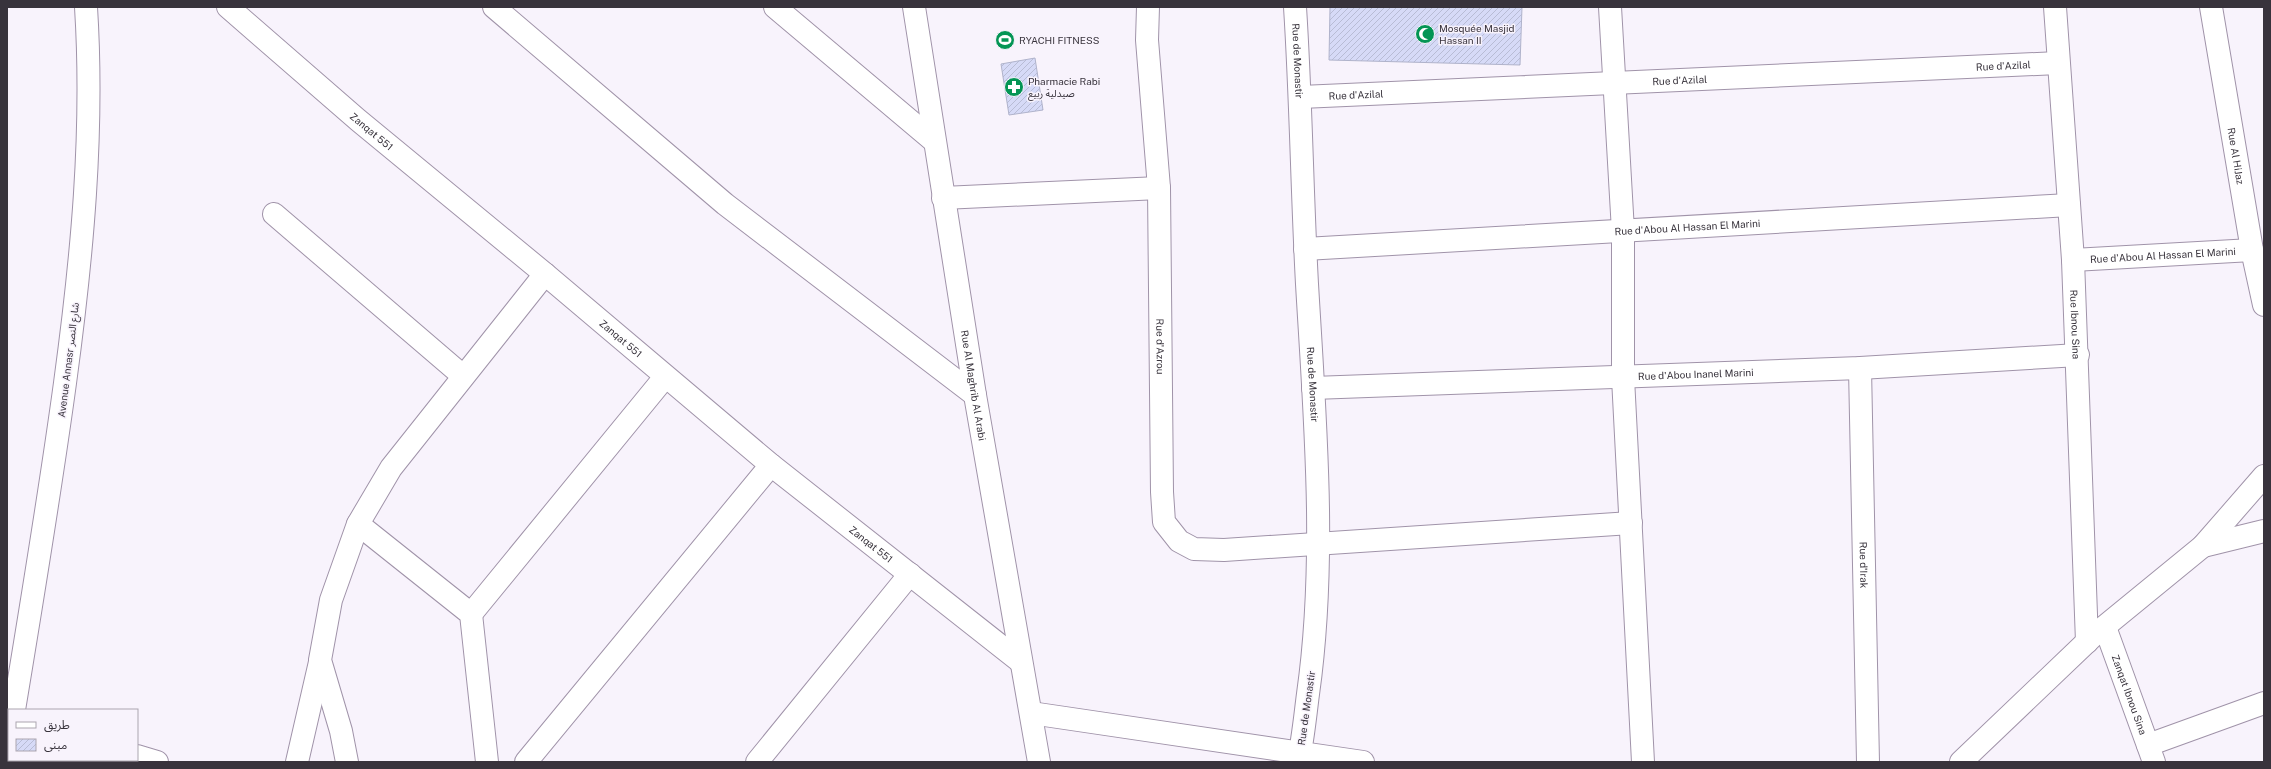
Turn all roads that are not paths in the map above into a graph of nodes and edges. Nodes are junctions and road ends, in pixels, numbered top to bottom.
1 (86, 7) edge
2 (228, 7) edge
3 (494, 7) edge
4 (775, 7) edge
5 (914, 7) edge
6 (1148, 7) edge
7 (1295, 7) edge
8 (1610, 7) edge
9 (2055, 7) edge
10 (2211, 7) edge
11 (2058, 63) junction
12 (1614, 82) junction
13 (1301, 97) junction
14 (934, 141) junction
15 (1159, 188) junction
16 (943, 198) junction
17 (2069, 205) junction
18 (274, 214) dead end
19 (1623, 231) junction
20 (1305, 249) junction
21 (2252, 250) junction
22 (2074, 260) junction
23 (545, 274) junction
24 (2264, 305) edge
25 (2078, 355) junction
26 (1860, 368) junction
27 (463, 376) junction
28 (666, 377) junction
29 (1623, 378) junction
30 (1314, 388) junction
31 (975, 395) junction
32 (771, 465) junction
33 (2264, 476) edge
34 (1631, 523) junction
35 (358, 524) junction
36 (2264, 531) edge
37 (1318, 544) junction
38 (2203, 546) junction
39 (910, 574) junction
40 (471, 614) junction
41 (2105, 627) junction
42 (2087, 642) junction
43 (320, 660) junction
44 (1021, 662) junction
45 (2264, 703) edge
46 (14, 709) edge
47 (1031, 713) junction
48 (2151, 753) edge
49 (138, 756) edge
50 (1299, 757) edge
51 (157, 762) edge
52 (297, 762) edge
53 (347, 762) edge
54 (487, 762) edge
55 (526, 762) edge
56 (757, 762) edge
57 (1039, 762) edge
58 (1363, 762) edge
59 (1643, 762) edge
60 (1868, 762) edge
61 (1961, 762) edge

1 - 46 street, Avenue Annasr شارع النصر
2 - 23 street, Zanqat 551
3 - 31 street
4 - 14 street
5 - 14 street, Rue Al Maghrib Al Arabi
6 - 15 street, Rue d'Azrou
7 - 13 street, Rue de Monastir
8 - 12 street
9 - 11 street, Rue Ibnou Sina
10 - 21 street, Rue Al HiJaz
11 - 12 street, Rue d'Azilal
11 - 17 street, Rue Ibnou Sina
12 - 13 street, Rue d'Azilal
12 - 19 street
13 - 20 street, Rue de Monastir
14 - 16 street, Rue Al Maghrib Al Arabi
15 - 16 street
15 - 37 street, Rue d'Azrou
16 - 31 street, Rue Al Maghrib Al Arabi
17 - 19 street, Rue d'Abou Al Hassan El Marini
17 - 22 street, Rue Ibnou Sina
18 - 27 street
19 - 20 street, Rue d'Abou Al Hassan El Marini
19 - 29 street
20 - 30 street, Rue de Monastir
21 - 22 street, Rue d'Abou Al Hassan El Marini
21 - 24 street, Rue Al HiJaz
22 - 25 street, Rue Ibnou Sina
23 - 27 street
23 - 28 street, Zanqat 551
25 - 26 street, Rue d'Abou Inanel Marini
25 - 42 street, Rue Ibnou Sina
26 - 29 street, Rue d'Abou Inanel Marini
26 - 60 street, Rue d'Irak
27 - 35 street
28 - 32 street, Zanqat 551
28 - 40 street
29 - 30 street, Rue d'Abou Inanel Marini
29 - 34 street
30 - 37 street, Rue de Monastir
31 - 44 street, Rue Al Maghrib Al Arabi
32 - 39 street, Zanqat 551
32 - 55 street
33 - 38 street
34 - 37 street, Rue d'Azrou
34 - 59 street
35 - 40 street
35 - 43 street
36 - 38 street
37 - 50 street, Rue de Monastir
38 - 41 street
39 - 44 street, Zanqat 551
39 - 56 street
40 - 54 street
41 - 42 street
41 - 48 street, Zanqat Ibnou Sina
42 - 61 street
43 - 52 street
43 - 53 street
44 - 47 street, Rue Al Maghrib Al Arabi
45 - 48 street
47 - 50 street
47 - 57 street, Rue Al Maghrib Al Arabi
49 - 51 street
50 - 58 street

